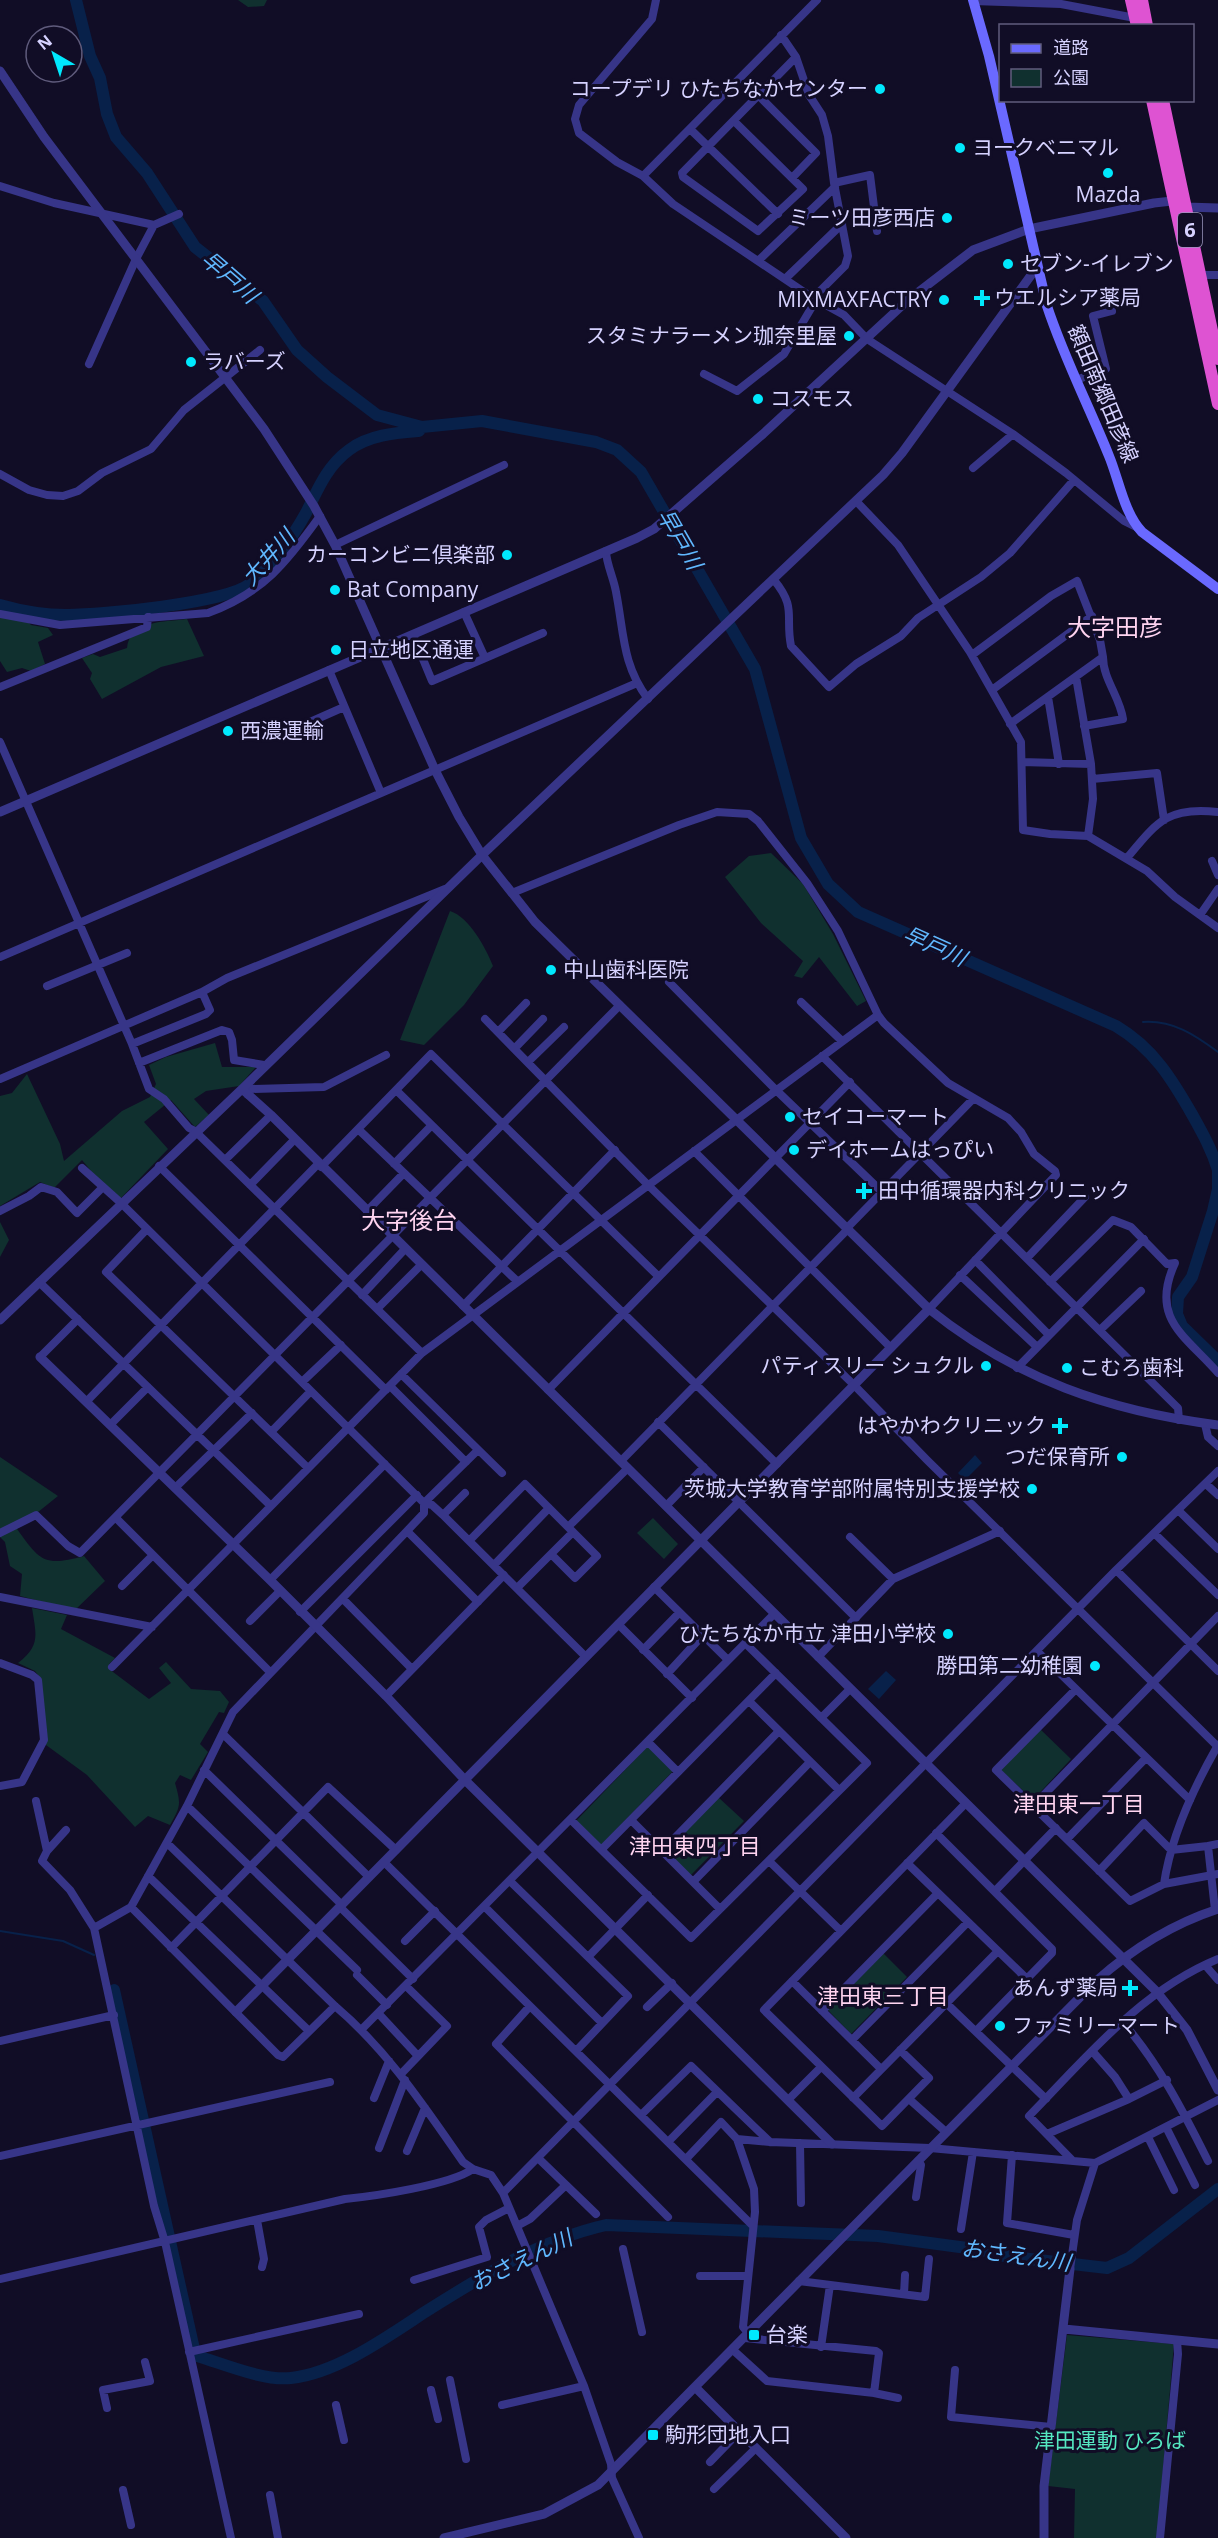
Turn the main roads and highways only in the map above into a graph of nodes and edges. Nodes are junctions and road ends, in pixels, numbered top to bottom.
1 (973, 0) edge
2 (1131, 0) edge
3 (1142, 0) edge
4 (1136, 22) edge
5 (1147, 24) edge
6 (999, 99) edge
7 (1000, 102) edge
8 (1152, 102) edge
9 (1163, 102) edge
10 (1212, 343) edge
11 (1218, 359) edge
12 (1218, 404) edge
13 (1218, 589) edge

1 - 6 main road, 額田南郷田彦線
2 - 4 highway
3 - 5 highway
7 - 13 main road, 額田南郷田彦線
8 - 10 highway, 6
9 - 10 highway, 6
10 - 11 highway, 6
10 - 12 highway, 6

